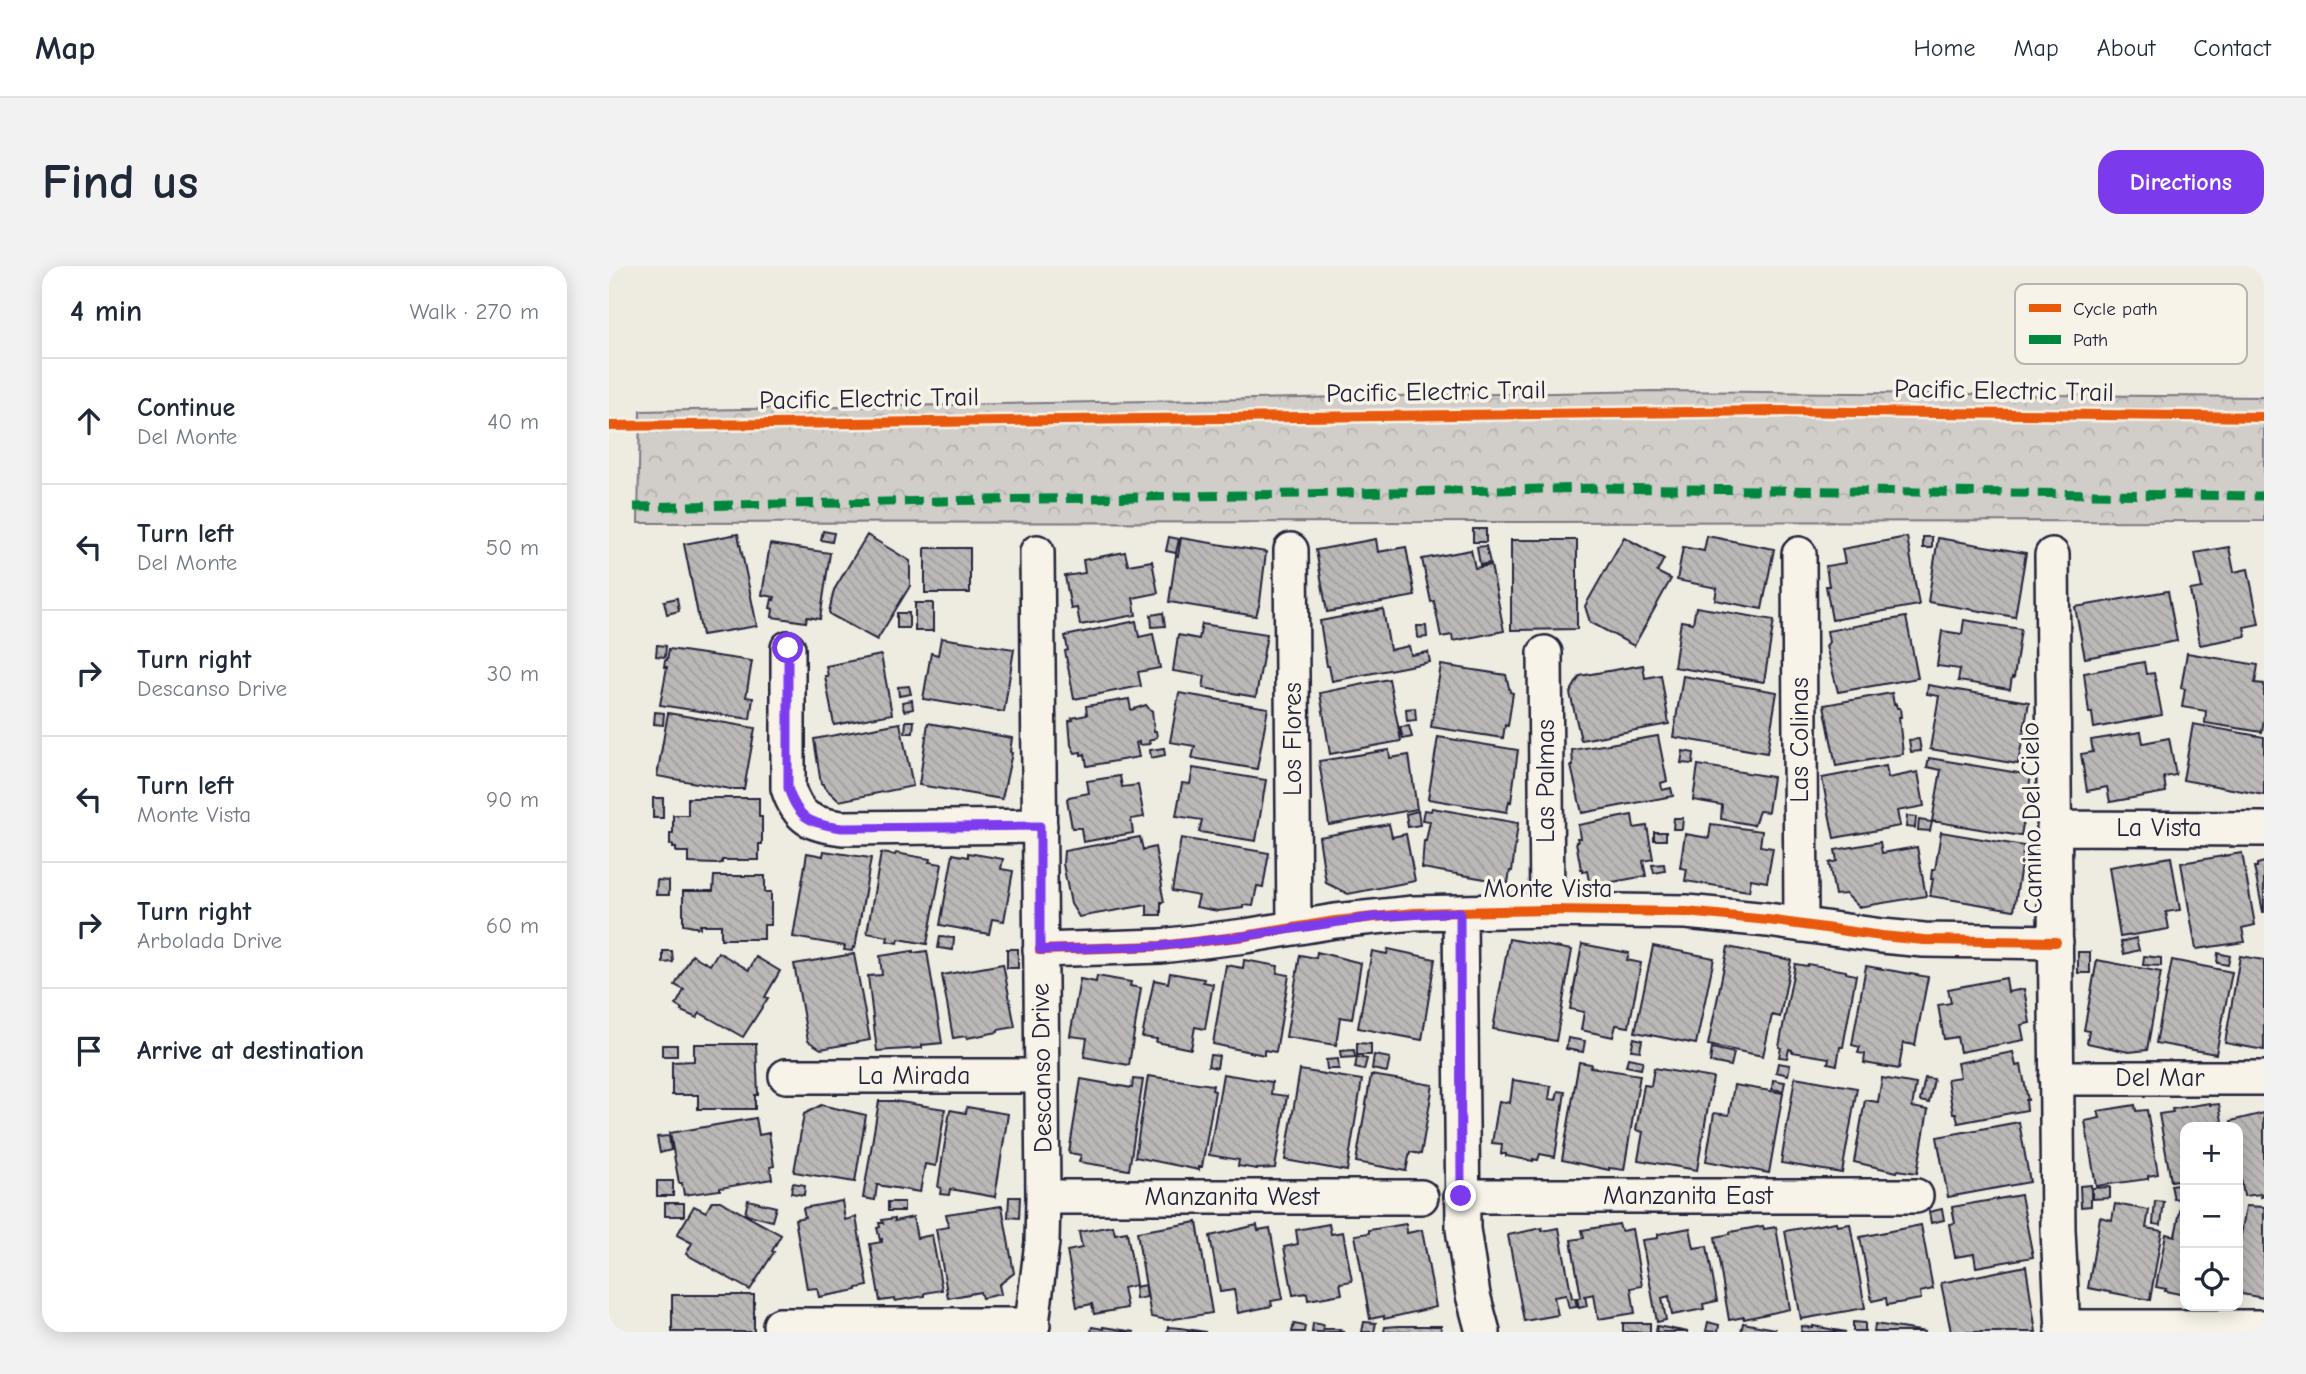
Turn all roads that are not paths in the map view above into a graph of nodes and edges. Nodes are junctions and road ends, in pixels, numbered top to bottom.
1 (1291, 550) dead end
2 (1037, 552) dead end
3 (1799, 554) dead end
4 (2052, 555) dead end
5 (788, 648) dead end
6 (1545, 653) dead end
7 (1040, 826) junction
8 (2054, 828) junction
9 (2264, 829) edge
10 (1547, 910) junction
11 (1460, 912) junction
12 (1801, 925) junction
13 (1294, 928) junction
14 (2056, 942) junction
15 (1040, 950) junction
16 (786, 1076) dead end
17 (1042, 1076) junction
18 (2056, 1078) junction
19 (2264, 1078) edge
20 (1461, 1196) junction
21 (1916, 1196) dead end
22 (1043, 1197) junction
23 (1421, 1197) dead end
24 (780, 1325) dead end
25 (2264, 1327) edge
26 (1032, 1329) edge
27 (2062, 1329) edge
28 (1483, 1332) edge

1 - 13 street, Los Flores
2 - 7 street, Descanso Drive
3 - 12 street, Las Colinas
4 - 8 street, Camino Del Cielo
5 - 7 street
6 - 10 street, Las Palmas
7 - 15 street, Descanso Drive
8 - 9 street, La Vista
8 - 14 street, Camino Del Cielo
10 - 11 street, Monte Vista
10 - 12 street, Monte Vista
11 - 13 street, Monte Vista
11 - 20 street
12 - 14 street, Monte Vista
13 - 15 street, Monte Vista
14 - 18 street, Camino Del Cielo
15 - 17 street, Descanso Drive
16 - 17 street, La Mirada
17 - 22 street, Descanso Drive
18 - 19 street, Del Mar
18 - 27 street, Camino Del Cielo
20 - 21 street, Manzanita East
20 - 28 street
22 - 23 street, Manzanita West
22 - 26 street, Descanso Drive
24 - 26 street
25 - 27 street

